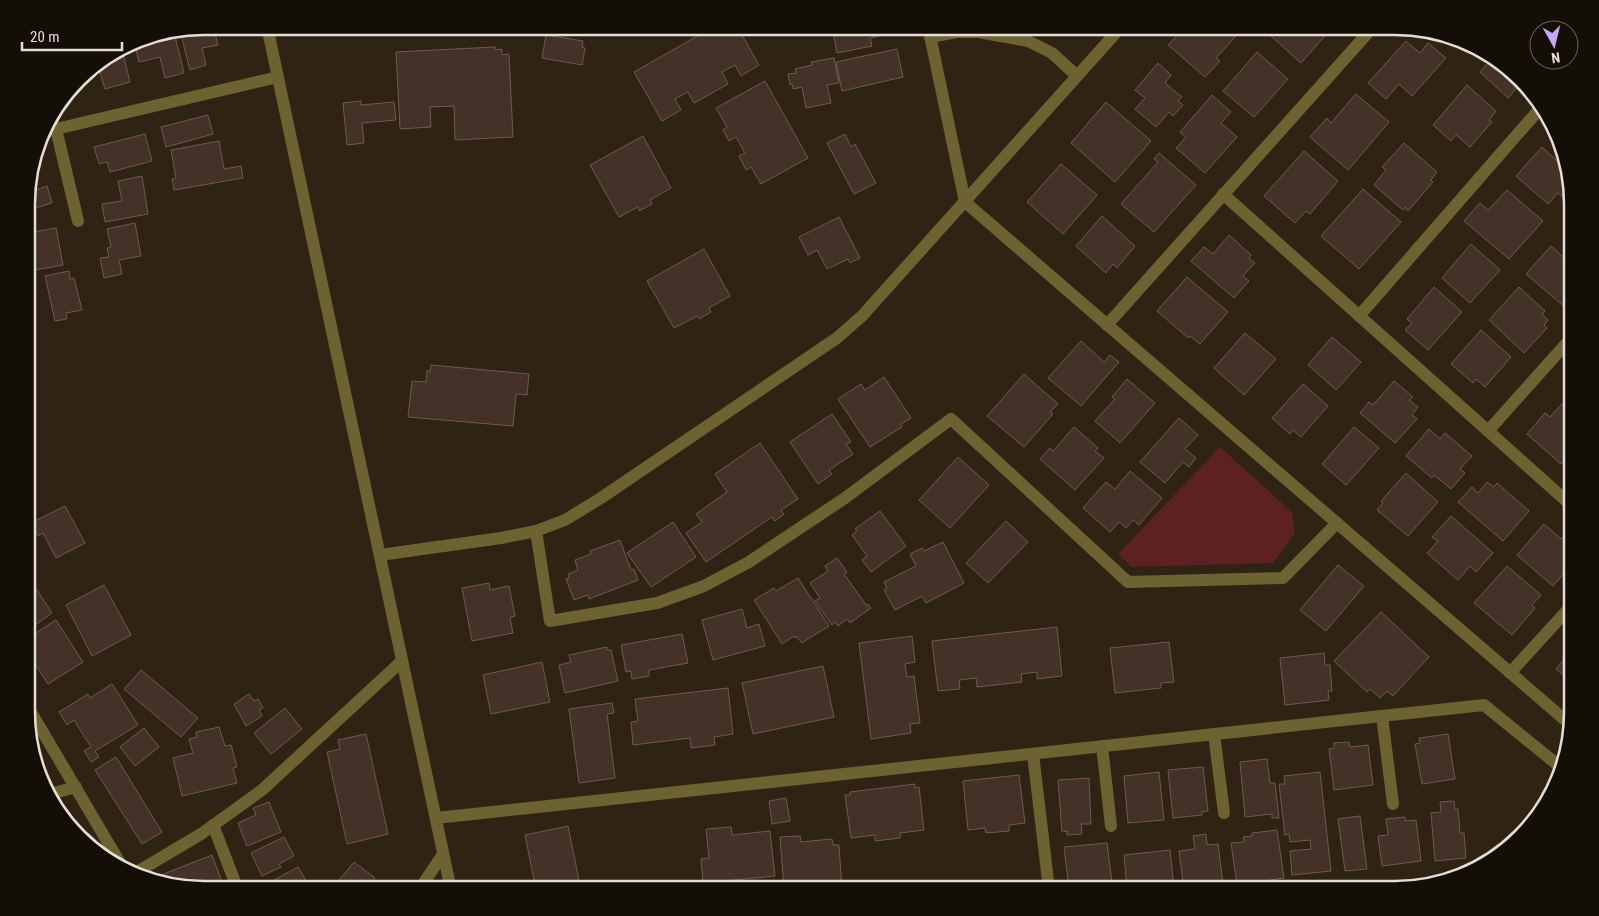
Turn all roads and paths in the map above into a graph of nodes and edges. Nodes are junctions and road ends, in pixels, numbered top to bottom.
1 (269, 35) edge
2 (930, 35) edge
3 (995, 35) edge
4 (1114, 35) edge
5 (1366, 35) edge
6 (1077, 76) junction
7 (278, 77) junction
8 (1536, 113) edge
9 (56, 129) junction
10 (53, 130) edge
11 (1224, 194) junction
12 (965, 202) junction
13 (78, 221) dead end
14 (1359, 316) junction
15 (1107, 325) junction
16 (1564, 346) edge
17 (1488, 431) junction
18 (1564, 499) edge
19 (1337, 523) junction
20 (536, 531) junction
21 (380, 555) junction
22 (1564, 614) edge
23 (402, 661) junction
24 (1510, 673) junction
25 (1382, 716) junction
26 (35, 719) edge
27 (1564, 719) edge
28 (1214, 734) junction
29 (1102, 746) junction
30 (1033, 754) junction
31 (1556, 763) edge
32 (76, 788) junction
33 (56, 793) edge
34 (1393, 804) dead end
35 (1224, 813) dead end
36 (436, 818) junction
37 (214, 825) junction
38 (1112, 826) dead end
39 (443, 854) junction
40 (115, 855) edge
41 (142, 869) edge
42 (235, 881) edge
43 (425, 881) edge
44 (449, 881) edge
45 (1048, 881) edge

1 - 7 street
2 - 12 street
3 - 6 street
4 - 6 street
5 - 11 street
6 - 12 street
7 - 9 street
7 - 21 street
8 - 14 street
9 - 10 street
9 - 13 street
11 - 14 street
11 - 15 street
12 - 15 street
12 - 20 street
14 - 17 street
15 - 19 street
16 - 17 street
17 - 18 street
19 - 20 street
19 - 24 street
20 - 21 street
21 - 23 street
22 - 24 street
23 - 36 street
23 - 37 street
24 - 27 street
25 - 28 street
25 - 31 street
25 - 34 street
26 - 32 street
28 - 29 street
28 - 35 street
29 - 30 street
29 - 38 street
30 - 36 street
30 - 45 street
32 - 33 street
32 - 40 street
36 - 39 street
37 - 41 street
37 - 42 street
39 - 43 street
39 - 44 street

